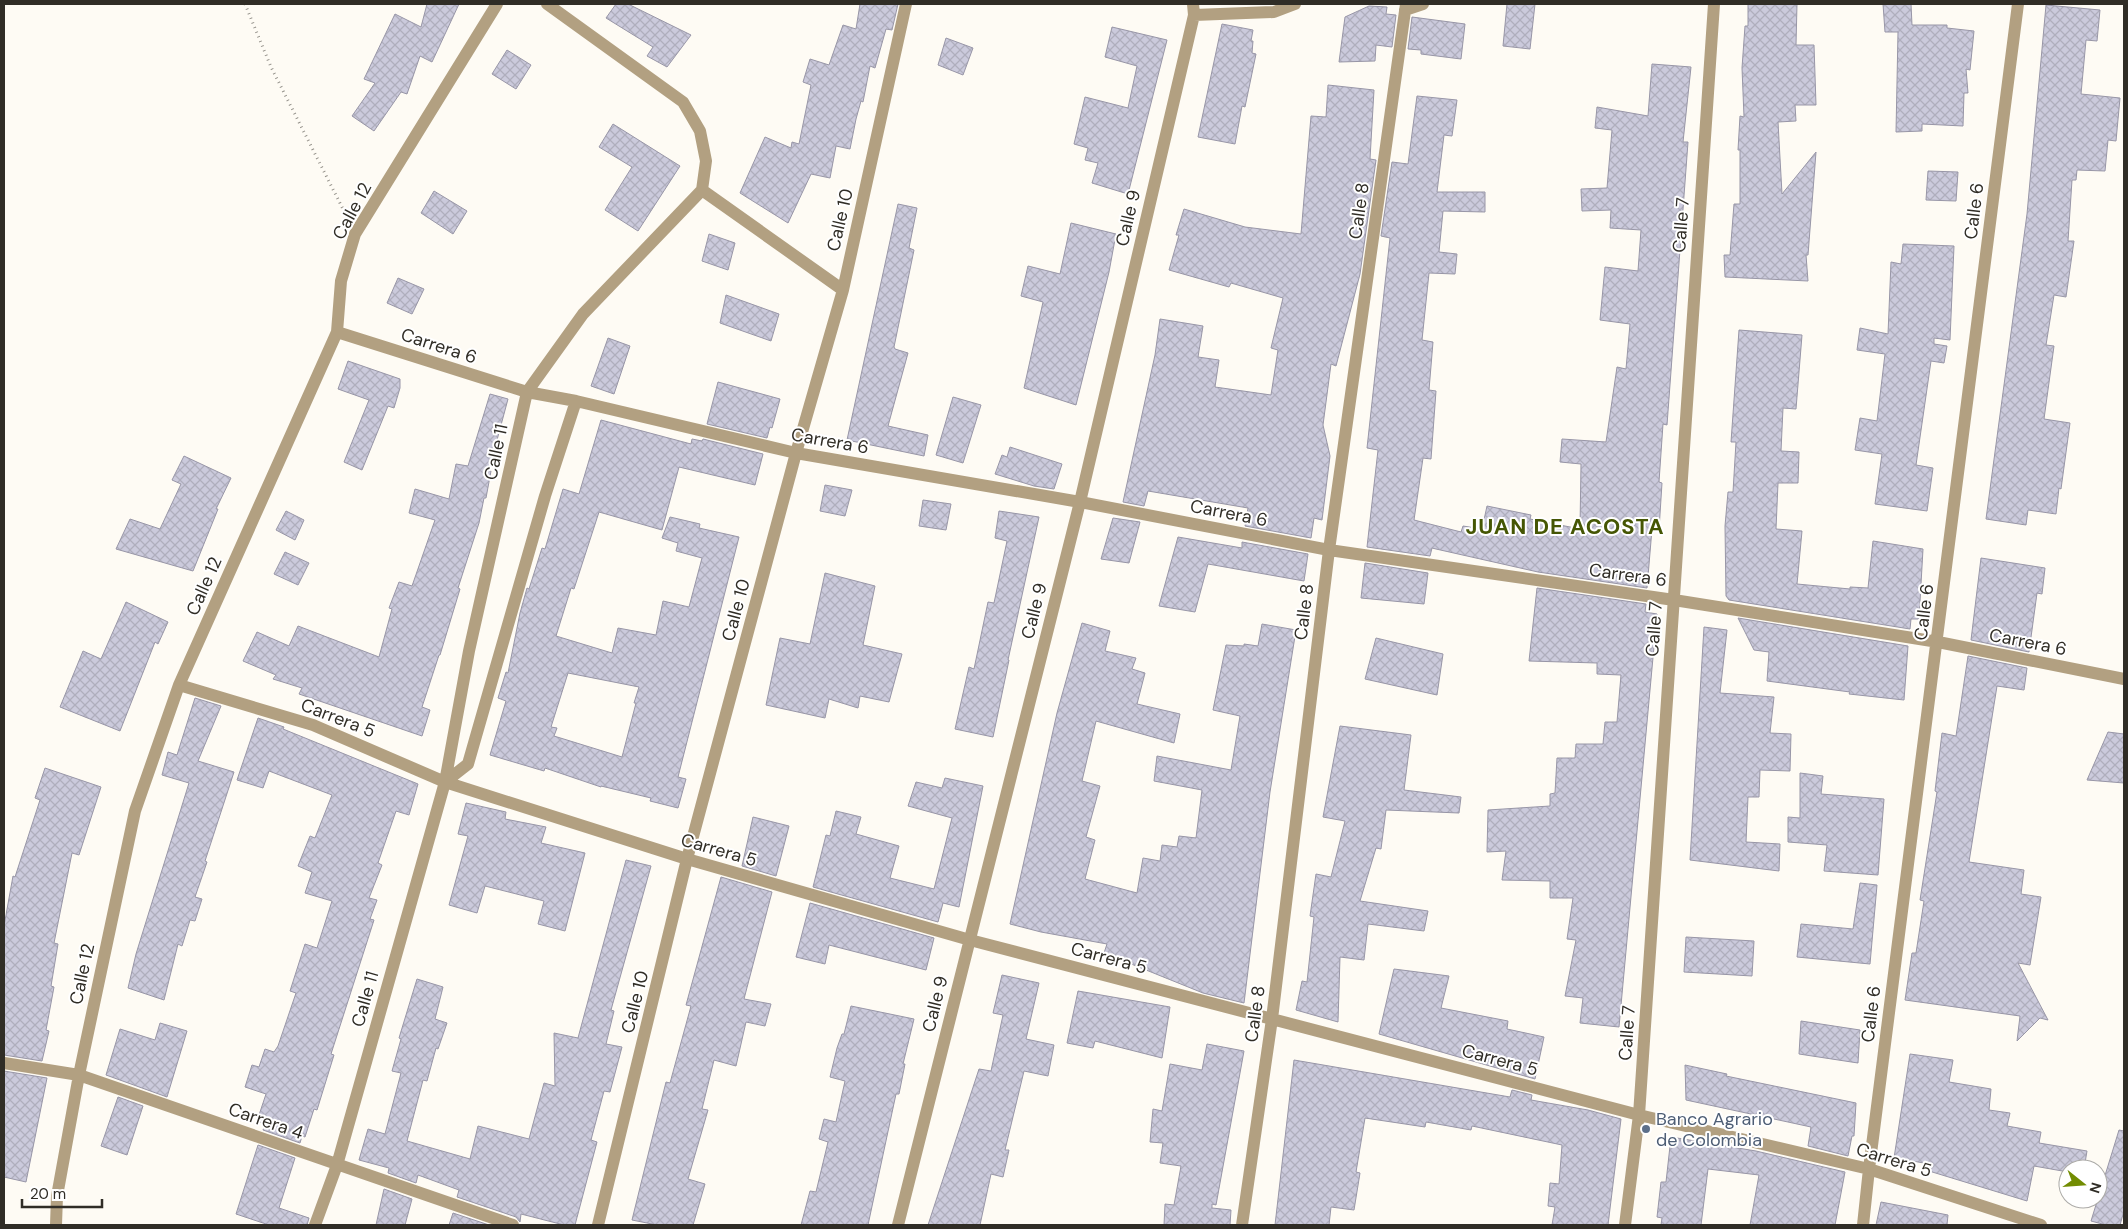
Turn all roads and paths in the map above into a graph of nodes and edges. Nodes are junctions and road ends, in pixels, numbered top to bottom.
1 (245, 4) edge
2 (496, 4) edge
3 (547, 4) edge
4 (906, 4) edge
5 (1295, 4) edge
6 (1423, 4) edge
7 (1714, 4) edge
8 (2018, 4) edge
9 (1405, 7) edge
10 (1194, 9) edge
11 (702, 190) junction
12 (355, 234) junction
13 (843, 290) junction
14 (337, 332) junction
15 (527, 392) junction
16 (576, 401) junction
17 (796, 453) junction
18 (1080, 502) junction
19 (1329, 550) junction
20 (1674, 600) junction
21 (1938, 642) junction
22 (2124, 679) edge
23 (179, 685) junction
24 (445, 782) junction
25 (688, 860) junction
26 (970, 940) junction
27 (1272, 1019) junction
28 (4, 1063) edge
29 (79, 1075) junction
30 (1639, 1115) junction
31 (337, 1165) junction
32 (1869, 1169) junction
33 (56, 1225) edge
34 (315, 1225) edge
35 (513, 1225) edge
36 (598, 1225) edge
37 (898, 1225) edge
38 (1242, 1225) edge
39 (1625, 1225) edge
40 (1863, 1225) edge
41 (2041, 1225) edge

1 - 12 path
2 - 12 street, Calle 12
3 - 11 street
4 - 13 street, Calle 10
5 - 10 street
6 - 9 street
7 - 20 street, Calle 7
8 - 21 street, Calle 6
9 - 19 street, Calle 8
10 - 18 street, Calle 9
11 - 13 street
11 - 15 street, Calle 11
12 - 14 street, Calle 12
13 - 17 street, Calle 10
14 - 15 street, Carrera 6
14 - 23 street, Calle 12
15 - 16 street, Carrera 6
15 - 24 street, Calle 11
16 - 17 street, Carrera 6
16 - 24 street
17 - 18 street, Carrera 6
17 - 25 street, Calle 10
18 - 19 street, Carrera 6
18 - 26 street, Calle 9
19 - 20 street, Carrera 6
19 - 27 street, Calle 8
20 - 21 street, Carrera 6
20 - 30 street, Calle 7
21 - 22 street, Carrera 6
21 - 32 street, Calle 6
23 - 24 street, Carrera 5
23 - 29 street, Calle 12
24 - 25 street, Carrera 5
24 - 31 street, Calle 11
25 - 26 street, Carrera 5
25 - 36 street, Calle 10
26 - 27 street, Carrera 5
26 - 37 street, Calle 9
27 - 30 street, Carrera 5
27 - 38 street, Calle 8
28 - 29 street, Carrera 4
29 - 31 street, Carrera 4
29 - 33 street, Calle 12
30 - 32 street, Carrera 5
30 - 39 street, Calle 7
31 - 34 street, Calle 11
31 - 35 street, Carrera 4
32 - 40 street, Calle 6
32 - 41 street, Carrera 5

